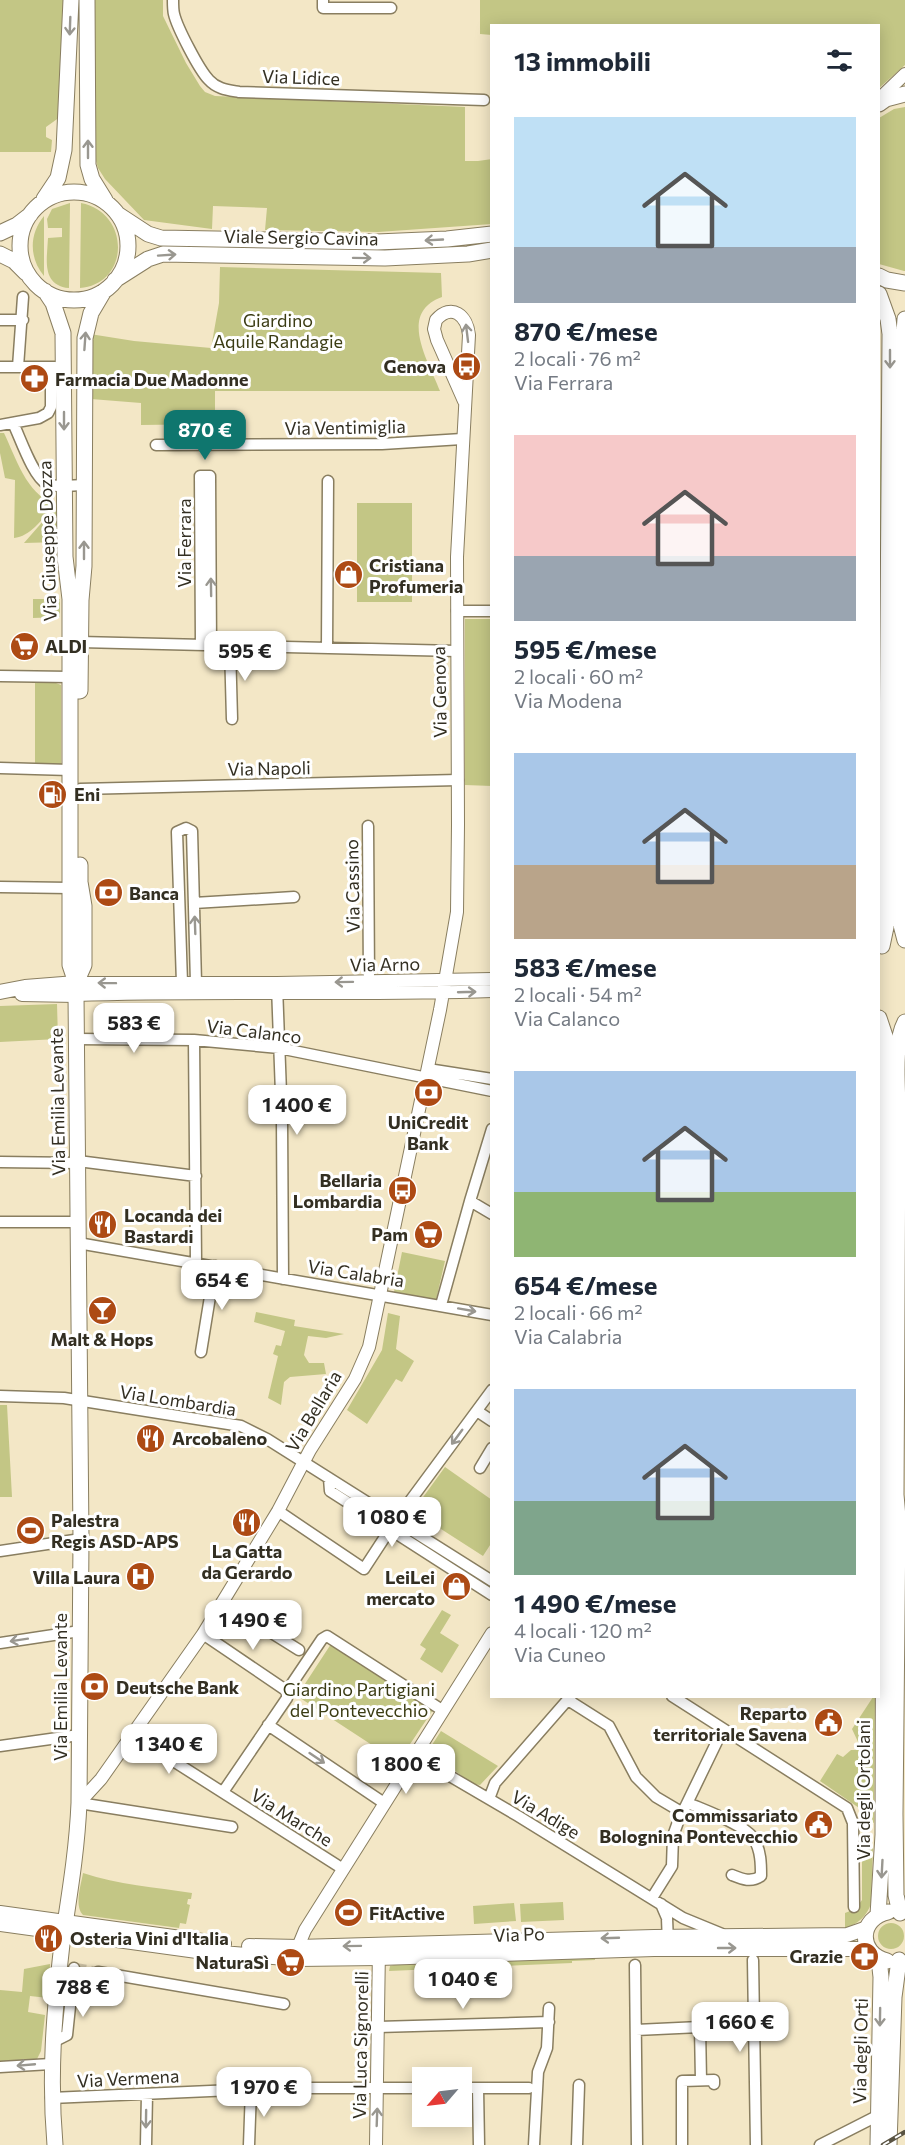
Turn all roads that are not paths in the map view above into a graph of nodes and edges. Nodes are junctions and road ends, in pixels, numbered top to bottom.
1 (71, 0) edge
2 (87, 0) edge
3 (172, 0) edge
4 (323, 0) edge
5 (391, 8) dead end
6 (905, 74) edge
7 (905, 94) edge
8 (484, 100) dead end
9 (880, 100) edge
10 (880, 101) edge
11 (106, 202) junction
12 (35, 210) junction
13 (119, 215) junction
14 (0, 233) edge
15 (490, 234) edge
16 (490, 250) edge
17 (0, 254) edge
18 (880, 276) edge
19 (32, 279) junction
20 (905, 283) edge
21 (110, 285) junction
22 (45, 291) junction
23 (23, 297) dead end
24 (880, 297) edge
25 (905, 319) edge
26 (0, 320) edge
27 (23, 320) junction
28 (57, 365) junction
29 (0, 367) edge
30 (18, 367) junction
31 (464, 401) junction
32 (13, 423) junction
33 (0, 425) edge
34 (462, 439) junction
35 (156, 445) dead end
36 (895, 474) junction
37 (328, 482) dead end
38 (84, 484) junction
39 (64, 485) junction
40 (457, 611) junction
41 (490, 611) edge
42 (80, 642) junction
43 (206, 645) junction
44 (230, 646) junction
45 (327, 648) junction
46 (457, 651) junction
47 (0, 676) edge
48 (70, 677) junction
49 (884, 693) edge
50 (232, 719) dead end
51 (0, 768) edge
52 (70, 770) junction
53 (458, 780) junction
54 (80, 789) junction
55 (368, 826) dead end
56 (0, 887) edge
57 (73, 890) junction
58 (294, 897) dead end
59 (194, 903) junction
60 (905, 940) edge
61 (905, 946) edge
62 (880, 947) edge
63 (490, 979) edge
64 (369, 981) junction
65 (182, 983) junction
66 (196, 983) junction
67 (444, 987) junction
68 (278, 988) junction
69 (76, 989) junction
70 (490, 991) edge
71 (4, 992) edge
72 (880, 1016) edge
73 (905, 1016) edge
74 (880, 1019) edge
75 (905, 1022) edge
76 (75, 1039) junction
77 (194, 1040) junction
78 (279, 1048) junction
79 (427, 1074) junction
80 (490, 1080) edge
81 (490, 1090) edge
82 (882, 1123) edge
83 (490, 1138) edge
84 (0, 1162) edge
85 (78, 1162) junction
86 (196, 1176) junction
87 (470, 1201) junction
88 (882, 1206) edge
89 (490, 1213) edge
90 (0, 1222) edge
91 (78, 1222) junction
92 (78, 1243) junction
93 (196, 1262) junction
94 (215, 1266) junction
95 (283, 1279) junction
96 (381, 1295) junction
97 (441, 1305) junction
98 (490, 1314) edge
99 (882, 1331) edge
100 (201, 1352) dead end
101 (490, 1393) edge
102 (0, 1396) edge
103 (80, 1401) junction
104 (477, 1411) junction
105 (490, 1420) edge
106 (882, 1426) edge
107 (490, 1451) edge
108 (303, 1462) junction
109 (480, 1468) dead end
110 (278, 1511) junction
111 (894, 1516) edge
112 (393, 1525) junction
113 (81, 1539) junction
114 (0, 1551) edge
115 (490, 1580) edge
116 (490, 1594) edge
117 (222, 1602) junction
118 (80, 1630) junction
119 (203, 1634) junction
120 (490, 1641) edge
121 (0, 1643) edge
122 (299, 1650) dead end
123 (287, 1691) junction
124 (570, 1698) edge
125 (675, 1698) edge
126 (442, 1710) junction
127 (268, 1725) junction
128 (723, 1729) junction
129 (132, 1734) junction
130 (79, 1735) junction
131 (0, 1746) edge
132 (900, 1750) edge
133 (414, 1755) junction
134 (223, 1792) junction
135 (489, 1799) junction
136 (79, 1803) junction
137 (384, 1803) junction
138 (686, 1808) junction
139 (232, 1827) dead end
140 (343, 1869) junction
141 (732, 1875) dead end
142 (656, 1901) junction
143 (854, 1907) dead end
144 (0, 1913) edge
145 (878, 1915) junction
146 (902, 1915) edge
147 (0, 1924) edge
148 (65, 1927) junction
149 (867, 1928) junction
150 (729, 1936) junction
151 (668, 1942) junction
152 (379, 1952) junction
153 (298, 1953) junction
154 (874, 1954) junction
155 (902, 1958) edge
156 (753, 1960) dead end
157 (636, 1965) dead end
158 (98, 1972) tunnel mouth
159 (284, 2004) dead end
160 (549, 2008) dead end
161 (549, 2022) junction
162 (378, 2027) junction
163 (636, 2030) junction
164 (51, 2064) junction
165 (0, 2067) edge
166 (701, 2080) junction
167 (714, 2084) dead end
168 (579, 2085) dead end
169 (378, 2088) junction
170 (412, 2088) edge
171 (472, 2088) edge
172 (478, 2088) junction
173 (529, 2088) dead end
174 (251, 2089) junction
175 (147, 2094) junction
176 (51, 2098) junction
177 (879, 2115) junction
178 (55, 2145) edge
179 (146, 2145) edge
180 (249, 2145) edge
181 (376, 2145) edge
182 (478, 2145) edge
183 (534, 2145) edge
184 (577, 2145) edge
185 (637, 2145) edge
186 (682, 2145) edge
187 (756, 2145) edge
188 (820, 2145) edge
189 (878, 2145) edge
190 (889, 2145) edge

1 -> 12 main road
11 -> 2 main road
3 - 8 street, Via Lidice
4 - 5 street
6 - 9 street
7 - 10 main road
11 - 12 main road
11 - 13 main road
12 - 14 main road
12 - 19 main road
15 -> 13 main road, Viale Sergio Cavina
13 - 21 main road
21 -> 16 main road, Viale Sergio Cavina
17 - 19 main road
18 - 20 main road
19 - 22 main road
21 - 22 main road
38 -> 21 main road, Via Giuseppe Dozza
22 - 28 main road, Via Giuseppe Dozza
23 - 27 street
24 -> 36 main road
25 - 36 main road
26 - 27 street
27 - 30 street
28 - 30 street
28 - 32 street
28 -> 39 main road, Via Giuseppe Dozza
29 - 30 street
31 -> 31 street, Via Genova
31 - 34 street, Via Genova
32 - 33 street
32 - 39 street
34 - 35 street, Via Ventimiglia
34 - 40 street, Via Genova
36 - 49 main road
36 - 60 main road
37 - 45 street
38 - 39 street
42 -> 38 main road, Via Giuseppe Dozza
39 - 48 main road, Via Giuseppe Dozza
40 - 41 street
40 - 46 street, Via Genova
42 - 43 street
42 - 54 main road, Via Giuseppe Dozza
43 -> 43 street, Via Ferrara
43 - 44 street
44 - 45 street
44 - 50 street
45 - 46 street
46 - 53 street, Via Genova
47 - 48 street
48 - 52 main road, Via Giuseppe Dozza
49 - 62 main road
51 - 52 street
52 - 57 main road, Via Giuseppe Dozza
53 - 54 street, Via Napoli
53 - 67 street, Via Genova
54 - 57 main road, Via Giuseppe Dozza
55 - 64 street, Via Cassino
56 - 57 street
57 - 69 main road, Via Giuseppe Dozza
57 - 69 main road, Via Giuseppe Dozza
58 - 59 street
59 - 65 street
66 -> 59 street
61 - 62 main road
63 - 67 street, Via Arno
64 - 67 street, Via Arno
64 -> 68 street, Via Arno
65 - 66 street, Via Arno
65 -> 69 street, Via Arno
66 - 68 street, Via Arno
67 - 68 street, Via Arno
67 -> 70 street, Via Arno
67 - 79 street, Via Bellaria
68 - 69 street, Via Arno
68 - 78 street
69 - 71 main road
69 - 76 main road, Via Emilia Levante
72 - 73 main road
74 - 82 main road, Via degli Ortolani
75 - 111 main road, Via degli Ortolani
76 - 77 street, Via Calanco
76 - 85 main road, Via Emilia Levante
77 - 78 street, Via Calanco
77 - 86 street
78 - 79 street, Via Calanco
78 - 95 street
79 - 80 street
79 - 81 street
79 - 96 street, Via Bellaria
82 - 88 main road, Via degli Ortolani
83 - 87 street
84 - 85 street
85 - 86 street
85 - 91 main road, Via Emilia Levante
86 - 93 street
87 - 89 street
87 - 97 street
88 - 99 main road, Via degli Ortolani
90 - 91 street
91 - 92 main road, Via Emilia Levante
92 - 93 street, Via Calabria
92 - 103 main road, Via Emilia Levante
93 - 94 street, Via Calabria
94 - 95 street, Via Calabria
94 - 100 street
95 - 96 street, Via Calabria
96 - 97 street, Via Calabria
96 - 108 street, Via Bellaria
97 -> 98 street, Via Calabria
99 - 106 main road, Via degli Ortolani
101 - 104 street
102 - 103 street, Via Lombardia
103 - 108 street, Via Lombardia
103 - 113 main road, Via Emilia Levante
104 - 105 street
104 -> 112 street
106 - 111 main road, Via degli Ortolani
107 - 109 street
108 - 110 street, Via Bellaria
108 - 112 street, Via Lombardia
110 - 112 street
110 - 117 street, Via Bellaria
111 - 132 main road, Via degli Ortolani
111 -> 145 main road, Via degli Ortolani
112 - 115 street, Via Lombardia
112 - 116 street, Via Lombardia
113 - 114 street
113 - 118 main road, Via Emilia Levante
117 - 119 street, Via Bellaria
117 - 122 street
118 -> 121 street
118 - 130 main road, Via Emilia Levante
119 - 123 street
119 - 129 street, Via Bellaria
120 - 126 street
123 - 126 street
123 - 127 street
124 - 135 street
124 - 138 street
125 - 128 street
126 - 133 street
127 - 134 street
127 -> 137 street
128 - 138 street
128 - 143 street
129 - 134 street, Via Marche
129 - 136 street, Via Bellaria
130 - 131 street
130 - 136 main road, Via Emilia Levante
132 - 146 main road, Via degli Ortolani
133 - 135 street, Via Adige
133 - 137 street
134 - 140 street, Via Marche
135 - 142 street, Via Adige
136 - 139 street
136 - 148 main road, Via Emilia Levante
137 - 140 street
138 - 141 street
138 - 142 street
140 - 153 street
142 - 150 street, Via Adige
142 - 151 street
144 - 148 main road
145 - 146 main road
145 - 149 main road
147 - 148 main road
148 - 153 main road, Via Po
148 - 164 main road, Via Emilia Levante
149 - 150 main road, Via Po
149 - 154 main road, Via degli Orti
150 - 151 main road, Via Po
151 - 152 main road, Via Po
151 -> 154 main road, Via Po
152 - 153 main road, Via Po
152 - 162 street, Via Luca Signorelli
154 - 155 main road
154 -> 177 main road, Via degli Orti
155 - 190 main road, Via degli Orti
156 - 187 street
157 - 163 street
158 - 159 street
160 - 161 street
161 - 162 street
161 - 183 street
162 - 169 street, Via Luca Signorelli
163 - 166 street
163 - 185 street
164 -> 165 street
164 - 176 main road, Via Emilia Levante
166 - 167 street
166 - 186 street
168 - 184 street
169 - 170 street, Via Vermena
169 - 174 street, Via Vermena
181 -> 169 street, Via Luca Signorelli
171 - 172 street
172 - 173 street
172 - 182 street
174 - 175 street, Via Vermena
174 - 180 street
175 - 176 street, Via Vermena
175 -> 179 street
176 - 178 main road, Via Emilia Levante
177 - 188 street
177 - 189 main road, Via degli Orti

